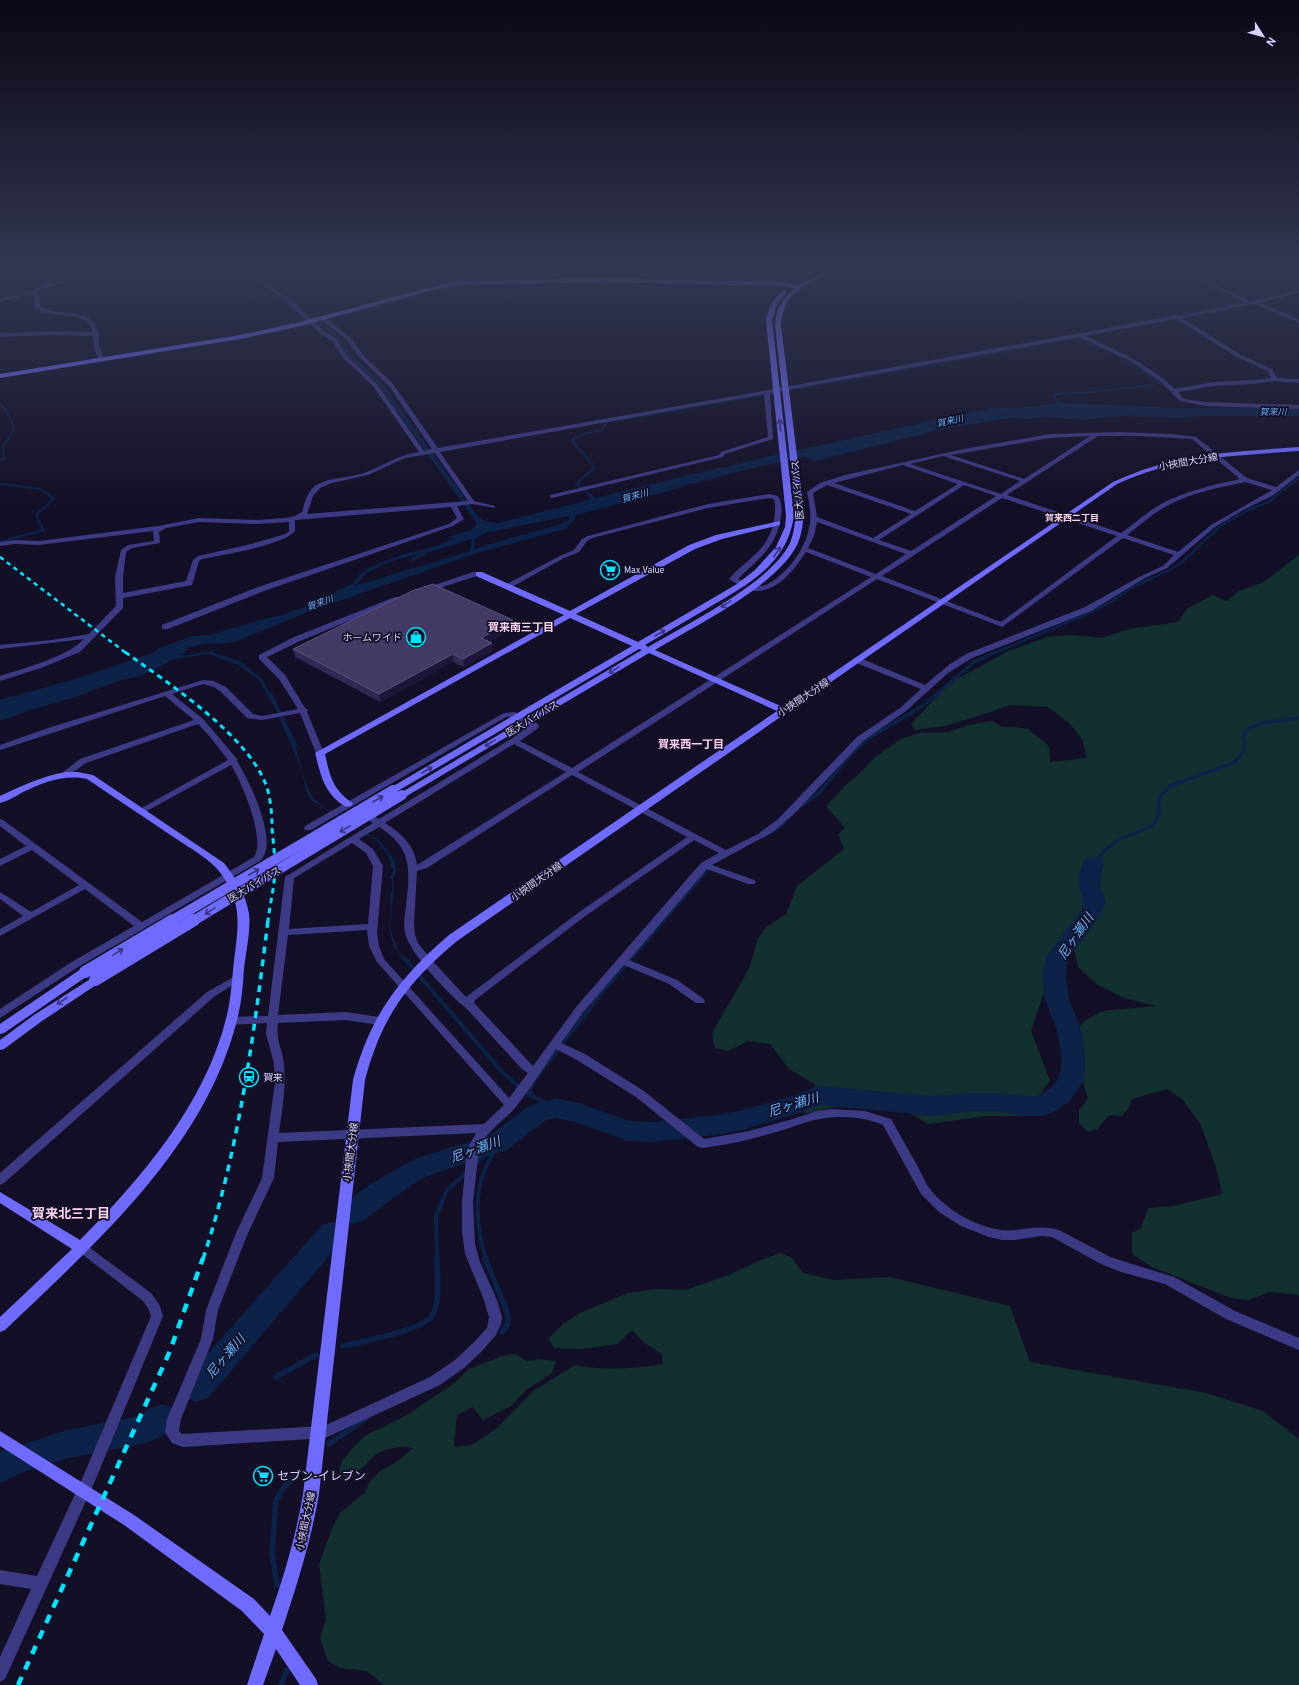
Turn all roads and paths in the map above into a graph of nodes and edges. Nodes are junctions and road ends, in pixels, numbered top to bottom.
1 (97, 349) edge
2 (170, 349) edge
3 (340, 349) edge
4 (356, 349) edge
5 (772, 349) edge
6 (781, 349) edge
7 (1005, 349) edge
8 (1110, 349) edge
9 (1227, 349) edge
10 (102, 360) junction
11 (0, 376) edge
12 (1275, 379) junction
13 (1299, 380) edge
14 (786, 391) junction
15 (1174, 391) junction
16 (767, 392) junction
17 (777, 392) junction
18 (1299, 407) edge
19 (1096, 435) junction
20 (1299, 449) edge
21 (437, 450) junction
22 (422, 452) junction
23 (944, 455) junction
24 (1215, 456) junction
25 (904, 463) junction
26 (1299, 472) edge
27 (1246, 480) junction
28 (1025, 481) junction
29 (827, 483) junction
30 (963, 483) junction
31 (1276, 490) junction
32 (552, 496) dead end
33 (1002, 496) junction
34 (472, 502) junction
35 (453, 505) junction
36 (493, 507) dead end
37 (915, 513) junction
38 (1065, 517) junction
39 (296, 518) junction
40 (813, 518) junction
41 (777, 523) junction
42 (160, 528) junction
43 (1121, 535) junction
44 (874, 540) junction
45 (0, 544) edge
46 (804, 549) junction
47 (912, 554) junction
48 (1180, 555) junction
49 (479, 574) joint
50 (876, 577) junction
51 (747, 584) junction
52 (507, 586) junction
53 (422, 591) edge
54 (120, 596) junction
55 (404, 597) edge
56 (941, 602) junction
57 (572, 615) junction
58 (165, 627) dead end
59 (92, 636) junction
60 (0, 646) edge
61 (639, 646) junction
62 (648, 650) junction
63 (856, 660) junction
64 (0, 679) edge
65 (716, 680) junction
66 (927, 689) junction
67 (167, 694) junction
68 (304, 710) junction
69 (783, 710) junction
70 (522, 719) junction
71 (200, 721) junction
72 (514, 741) junction
73 (0, 748) edge
74 (320, 753) junction
75 (234, 760) junction
76 (571, 772) junction
77 (66, 774) junction
78 (398, 792) junction
79 (0, 800) edge
80 (348, 804) junction
81 (641, 808) junction
82 (140, 811) junction
83 (0, 822) edge
84 (378, 823) junction
85 (308, 828) dead end
86 (694, 836) junction
87 (352, 839) junction
88 (33, 846) junction
89 (725, 852) junction
90 (0, 863) edge
91 (704, 865) junction
92 (412, 870) junction
93 (228, 875) junction
94 (751, 882) dead end
95 (86, 885) junction
96 (0, 895) edge
97 (30, 916) junction
98 (141, 926) junction
99 (373, 928) junction
100 (284, 932) junction
101 (0, 933) edge
102 (623, 961) junction
103 (420, 967) junction
104 (238, 978) junction
105 (402, 986) junction
106 (700, 1001) dead end
107 (471, 1006) junction
108 (0, 1014) edge
109 (274, 1018) junction
110 (231, 1021) junction
111 (379, 1021) junction
112 (0, 1030) edge
113 (555, 1044) junction
114 (0, 1046) edge
115 (534, 1072) junction
116 (511, 1105) junction
117 (488, 1128) junction
118 (352, 1135) junction
119 (274, 1138) junction
120 (0, 1180) edge
121 (0, 1198) edge
122 (82, 1248) junction
123 (0, 1326) edge
124 (1299, 1344) edge
125 (318, 1434) junction
126 (0, 1438) edge
127 (84, 1491) junction
128 (0, 1577) edge
129 (41, 1584) junction
130 (273, 1631) junction
131 (0, 1674) edge
132 (255, 1685) edge
133 (310, 1685) edge

1 - 10 street
2 - 10 main road
3 - 22 street
4 - 21 street
5 - 17 main road
6 - 14 main road, 医大バイパス
7 - 14 street
8 - 15 street
9 - 12 street
10 - 11 main road
12 - 13 street
12 - 15 street
14 - 17 street
14 - 51 main road, 医大バイパス
15 - 18 street
16 - 17 street
16 - 21 street
16 - 32 street
51 -> 17 main road
19 - 23 street
19 - 24 street
19 - 28 street
20 - 24 main road, 小挾間大分線
21 - 22 street
21 - 34 street
22 - 39 street
23 - 25 street
23 - 28 street
24 - 27 street
24 - 38 main road, 小挾間大分線
25 - 29 street
25 - 30 street
26 - 31 street
27 - 31 street
27 - 43 street
28 - 33 street
29 - 37 street
29 - 40 street
30 - 33 street
30 - 37 street
31 - 48 street
33 - 38 street
33 - 47 street
34 - 35 street
34 - 36 street
35 - 39 street
35 - 58 street
37 - 44 street
38 - 43 street
38 - 56 main road, 小挾間大分線
39 - 42 street
39 - 54 street
40 - 44 street
40 - 46 street
41 - 51 street
41 - 52 street
41 - 57 main road
42 - 45 street
42 - 54 street
43 - 48 street
43 - 56 street
44 - 47 street
46 - 50 street
46 - 51 street
47 - 50 street
48 - 66 street
49 - 52 main road
49 - 53 street
50 - 56 street
50 - 65 street
61 -> 51 main road, 医大バイパス
51 -> 62 main road, 医大バイパス
52 - 57 main road
54 - 59 street
55 - 68 street
56 - 63 main road, 小挾間大分線
57 - 61 main road
57 - 74 main road
59 - 60 street
59 - 64 street
61 - 62 main road
61 - 70 main road, 医大バイパス
62 - 65 main road
62 -> 70 main road, 医大バイパス
63 - 66 street
63 - 69 main road, 小挾間大分線
65 - 69 main road
65 - 76 street
66 - 89 street
67 - 68 street
67 - 71 street
67 - 73 street
68 - 74 street
69 - 81 main road, 小挾間大分線
70 - 72 street
70 - 78 main road, 医大バイパス
70 - 80 street
71 - 75 street
71 - 77 street
72 - 76 street
72 - 84 street
74 - 80 main road
75 - 82 street
75 - 93 street
76 - 81 street
76 - 92 street
77 - 79 main road
77 - 82 main road
112 -> 78 main road, 医大バイパス, bridge
78 -> 114 main road, 医大バイパス, bridge
80 - 84 street
80 - 85 street
81 - 86 street
81 - 103 main road, 小挾間大分線
82 - 93 main road
83 - 88 street
84 - 87 street
84 - 92 street
86 - 89 street
86 - 107 street
87 - 99 street
87 - 100 street
88 - 90 street
88 - 95 street
89 - 91 street
91 - 94 street
91 - 102 street
92 - 103 street
93 - 98 street
93 - 104 main road
95 - 97 street
95 - 98 street
96 - 97 street
97 - 101 street
98 - 108 street
99 - 100 street
99 - 105 street
100 - 109 street
102 - 106 street
102 - 113 street
103 - 105 main road, 小挾間大分線
103 - 107 street
104 - 110 main road
104 - 120 street
105 - 111 main road, 小挾間大分線
105 - 116 street
107 - 115 street
109 - 110 street
109 - 111 street
109 - 119 street
110 - 122 main road
111 - 118 main road, 小挾間大分線
113 - 115 street
113 - 124 street
115 - 116 street
116 - 117 street
117 - 118 street
117 - 125 street
118 - 119 street
118 - 125 main road, 小挾間大分線
119 - 125 street
121 - 122 main road
122 - 123 main road
122 - 127 street
125 - 130 main road, 小挾間大分線
126 - 127 main road
127 - 129 street
127 - 130 main road
128 - 129 street
129 - 131 street
130 - 132 main road, 小挾間大分線
130 - 133 main road

